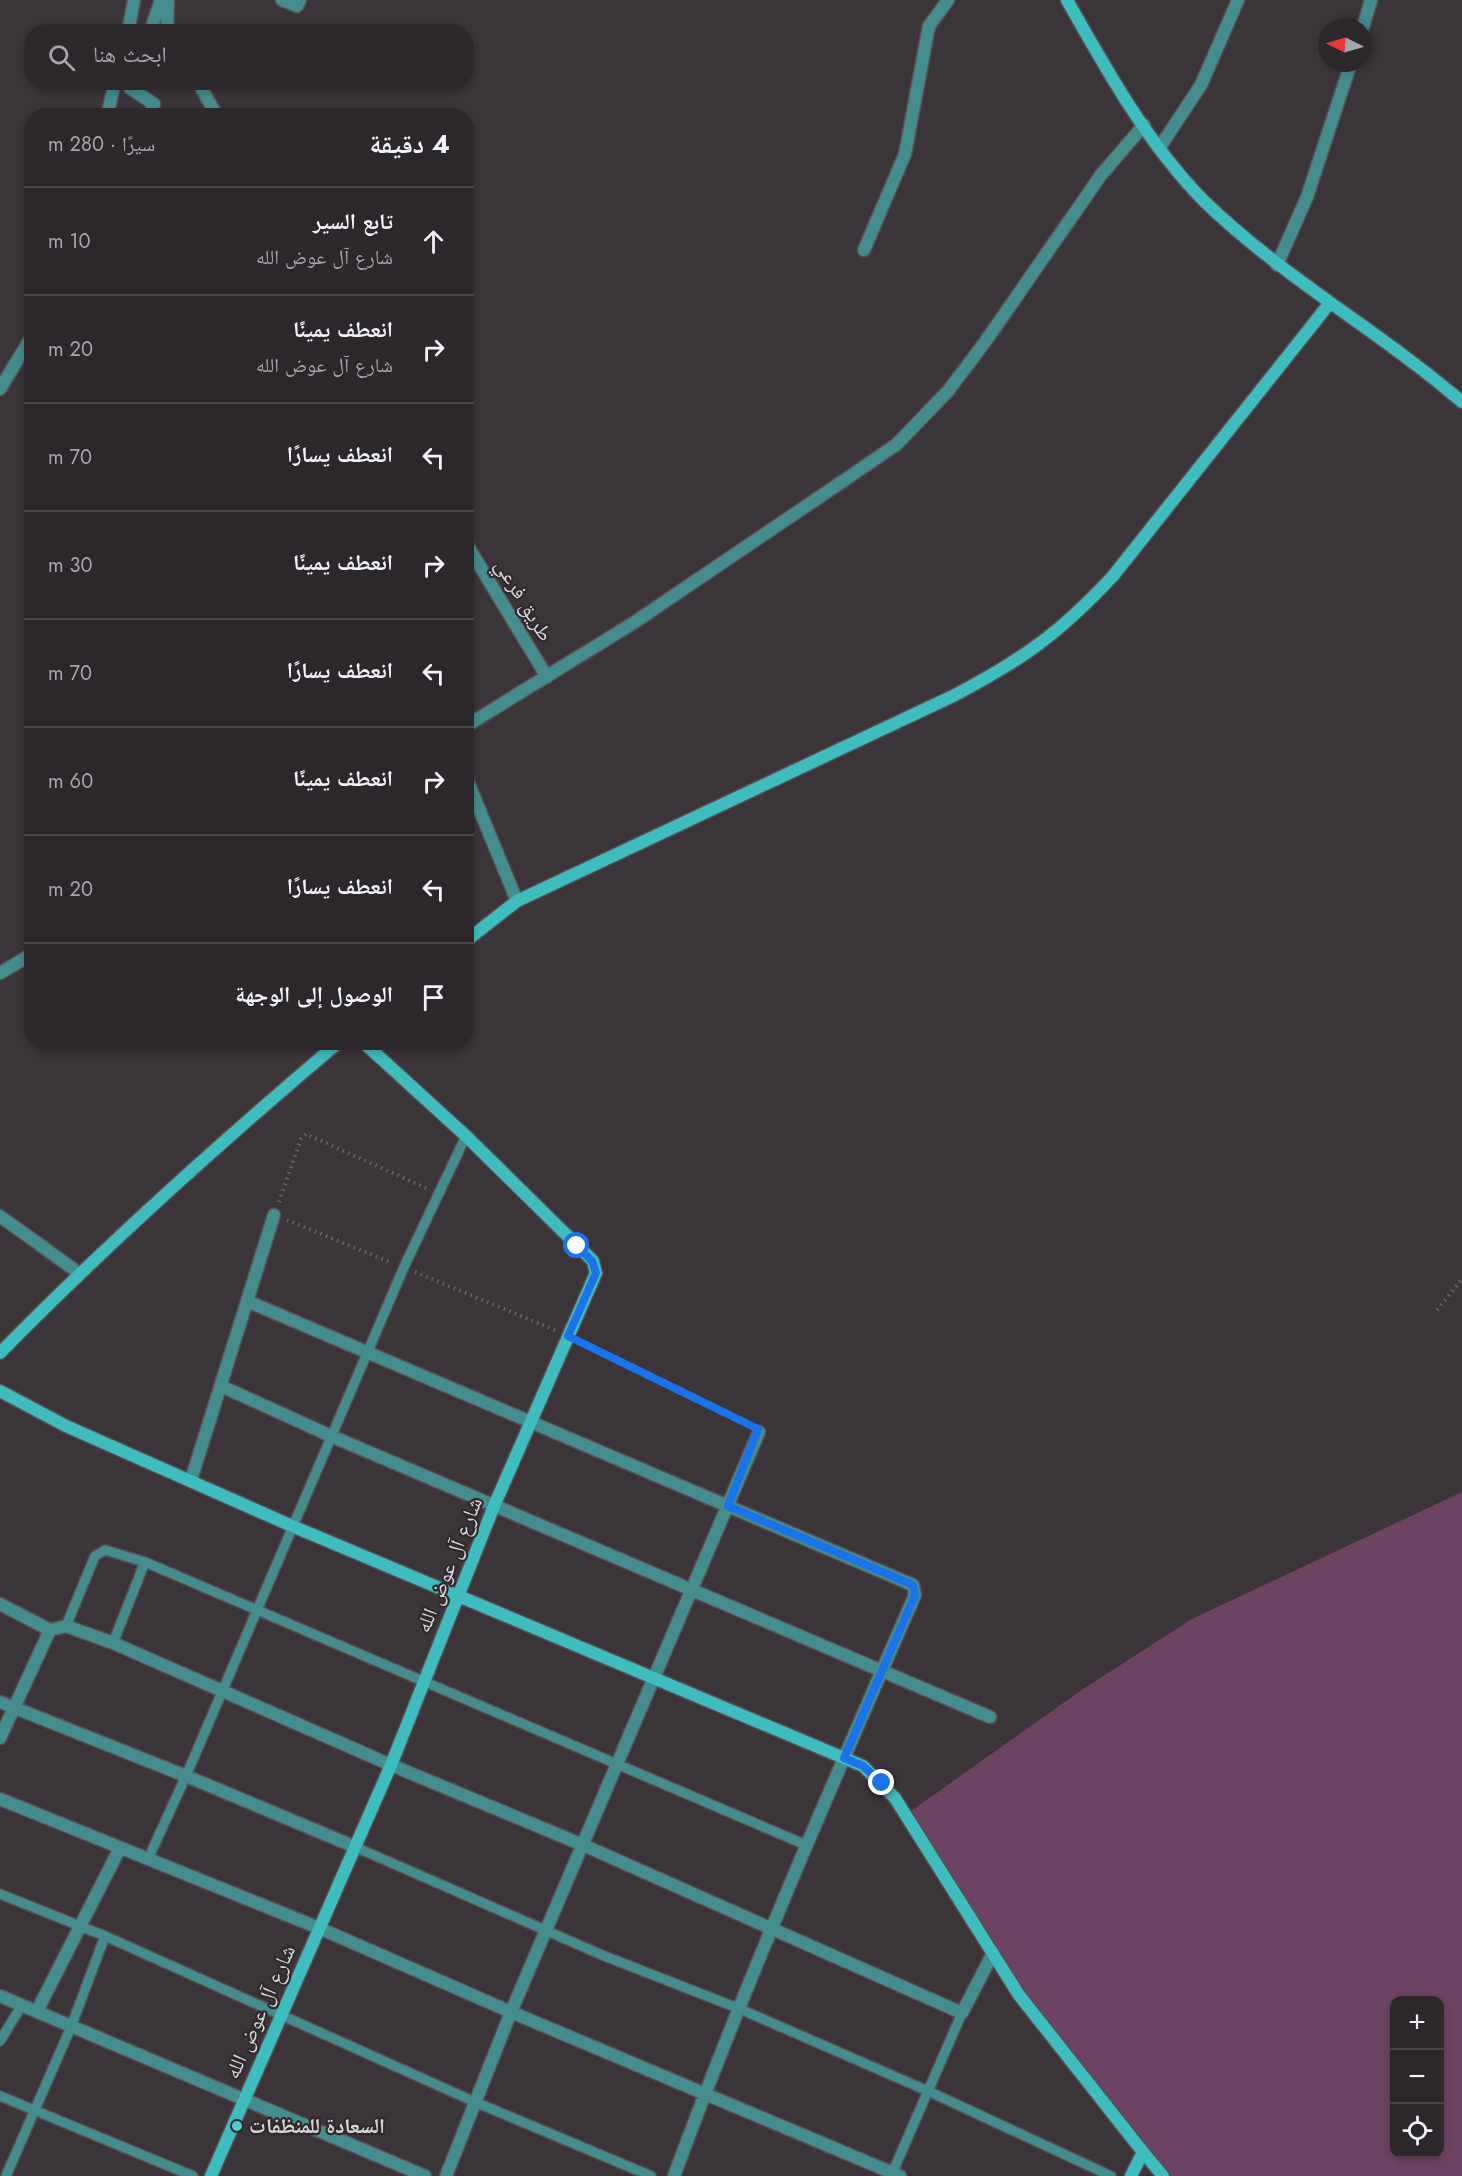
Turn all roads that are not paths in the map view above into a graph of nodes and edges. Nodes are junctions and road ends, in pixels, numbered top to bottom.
1 (134, 0) edge
2 (162, 0) edge
3 (168, 0) edge
4 (282, 0) edge
5 (300, 0) edge
6 (948, 0) edge
7 (1067, 0) edge
8 (1238, 0) edge
9 (1371, 0) edge
10 (1366, 18) edge
11 (130, 24) edge
12 (153, 24) edge
13 (167, 24) edge
14 (1349, 72) edge
15 (113, 90) edge
16 (133, 90) edge
17 (203, 90) edge
18 (109, 108) edge
19 (153, 108) edge
20 (213, 108) edge
21 (1144, 125) junction
22 (1160, 147) junction
23 (864, 250) dead end
24 (1277, 265) junction
25 (1329, 304) junction
26 (24, 349) edge
27 (0, 389) edge
28 (1462, 400) edge
29 (474, 556) edge
30 (547, 676) junction
31 (474, 721) edge
32 (474, 797) edge
33 (517, 902) junction
34 (474, 935) edge
35 (24, 959) edge
36 (0, 973) edge
37 (330, 1050) edge
38 (372, 1050) edge
39 (466, 1136) junction
40 (274, 1215) road end
41 (0, 1216) edge
42 (79, 1273) junction
43 (247, 1301) junction
44 (369, 1352) junction
45 (0, 1353) edge
46 (221, 1386) junction
47 (0, 1390) edge
48 (530, 1423) junction
49 (759, 1432) road end
50 (331, 1436) junction
51 (191, 1479) junction
52 (494, 1506) junction
53 (728, 1506) junction
54 (292, 1526) junction
55 (145, 1563) junction
56 (691, 1589) junction
57 (458, 1596) junction
58 (0, 1604) edge
59 (257, 1611) junction
60 (66, 1626) junction
61 (50, 1630) junction
62 (113, 1643) junction
63 (881, 1671) junction
64 (654, 1677) junction
65 (424, 1681) junction
66 (222, 1692) junction
67 (0, 1702) edge
68 (13, 1707) junction
69 (990, 1718) dead end
70 (0, 1738) edge
71 (844, 1758) junction
72 (617, 1764) junction
73 (391, 1765) junction
74 (186, 1776) junction
75 (0, 1799) edge
76 (583, 1845) junction
77 (806, 1845) junction
78 (354, 1846) junction
79 (120, 1848) junction
80 (148, 1859) junction
81 (0, 1894) edge
82 (82, 1926) junction
83 (319, 1928) junction
84 (773, 1929) junction
85 (547, 1930) junction
86 (105, 1936) junction
87 (993, 1953) junction
88 (0, 1996) edge
89 (22, 2005) junction
90 (740, 2009) junction
91 (37, 2011) junction
92 (511, 2012) junction
93 (962, 2013) junction
94 (281, 2014) junction
95 (71, 2027) junction
96 (0, 2041) edge
97 (928, 2091) junction
98 (705, 2093) junction
99 (0, 2096) edge
100 (242, 2100) junction
101 (475, 2102) junction
102 (34, 2111) junction
103 (1143, 2152) junction
104 (895, 2175) edge
105 (6, 2176) edge
106 (193, 2176) edge
107 (211, 2176) edge
108 (425, 2176) edge
109 (446, 2176) edge
110 (651, 2176) edge
111 (674, 2176) edge
112 (1111, 2176) edge
113 (1131, 2176) edge
114 (1162, 2176) edge

1 - 11 street
2 - 12 street
3 - 13 street
4 - 5 street
6 - 23 street
7 - 21 street
8 - 22 street
9 - 10 street
14 - 24 street
15 - 18 street
16 - 19 street
17 - 20 street
21 - 22 street
21 - 30 street
22 - 24 street
24 - 25 street
25 - 28 street
25 - 33 street
26 - 27 street
29 - 30 street, طريق فرعي
30 - 31 street
32 - 33 street
33 - 34 street
35 - 36 street
37 - 42 street
38 - 39 street, شارع آل عوض الله
39 - 44 lane
39 - 48 street, شارع آل عوض الله
40 - 43 street
41 - 42 street
42 - 45 street
43 - 44 street
43 - 46 street
44 - 48 street
44 - 50 lane
46 - 50 street
46 - 51 street
47 - 51 street
48 - 52 street, شارع آل عوض الله
48 - 53 street
49 - 53 street
50 - 52 street
50 - 54 lane
51 - 54 street
52 - 56 street
52 - 57 street, شارع آل عوض الله
53 - 56 street
53 - 63 street
54 - 57 street
54 - 59 lane
55 - 59 lane
55 - 60 lane
55 - 62 lane
56 - 63 street
56 - 64 street
57 - 64 street
57 - 65 street, شارع آل عوض الله
58 - 61 street
59 - 65 lane
59 - 66 lane
60 - 61 street
60 - 62 street
61 - 68 street
62 - 66 street
63 - 69 street
63 - 71 street
64 - 71 street
64 - 72 street
65 - 72 lane
65 - 73 street, شارع آل عوض الله
66 - 73 street
66 - 74 lane
67 - 68 street
68 - 70 street
68 - 74 street
71 - 77 street
71 - 87 street
72 - 76 street
72 - 77 lane
73 - 76 street
73 - 78 street, شارع آل عوض الله
74 - 78 street
74 - 80 lane
75 - 79 street
76 - 84 street
76 - 85 street
77 - 84 street
78 - 83 street, شارع آل عوض الله
78 - 85 lane
79 - 80 street
79 - 82 street
80 - 83 street
81 - 82 lane
82 - 86 lane
82 - 91 street
83 - 92 street
83 - 94 street, شارع آل عوض الله
84 - 90 street
84 - 93 street
85 - 90 lane
85 - 92 street
86 - 94 lane
86 - 95 lane
87 - 93 street
87 - 103 street
88 - 89 street
89 - 91 street
89 - 96 lane
90 - 97 lane
90 - 98 street
91 - 95 street
92 - 98 street
92 - 101 street
93 - 97 lane
94 - 100 street, شارع آل عوض الله
94 - 101 lane
95 - 100 street
95 - 102 lane
97 - 104 lane
97 - 112 lane
98 - 104 street
98 - 111 street
99 - 102 lane
100 - 107 street, شارع آل عوض الله
100 - 108 street
101 - 109 street
101 - 110 lane
102 - 105 lane
102 - 106 lane
103 - 113 street
103 - 114 street

